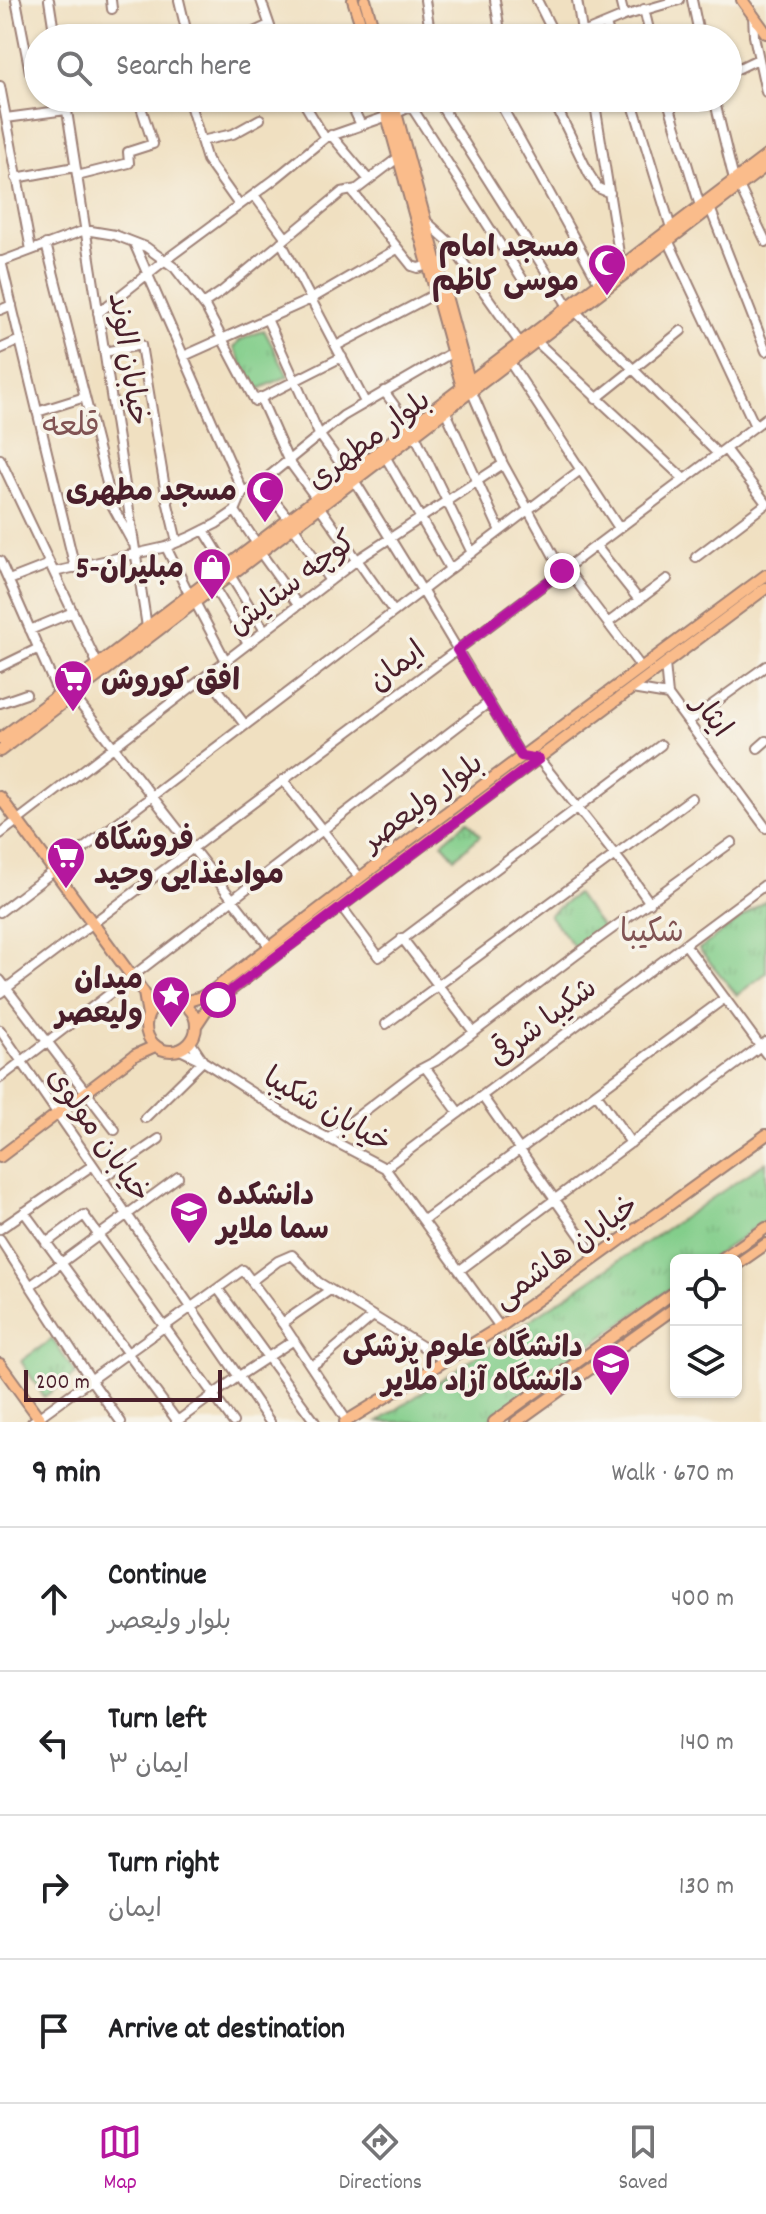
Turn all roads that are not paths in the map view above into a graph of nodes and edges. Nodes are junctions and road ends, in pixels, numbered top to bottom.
1 (16, 0) edge
2 (49, 0) edge
3 (179, 0) edge
4 (261, 0) edge
5 (353, 0) edge
6 (365, 0) edge
7 (425, 0) edge
8 (495, 0) edge
9 (537, 0) edge
10 (577, 0) edge
11 (620, 0) edge
12 (679, 0) edge
13 (692, 0) edge
14 (742, 0) edge
15 (644, 9) junction
16 (753, 14) junction
17 (624, 16) junction
18 (53, 24) edge
19 (185, 24) edge
20 (269, 24) edge
21 (361, 24) edge
22 (372, 24) edge
23 (429, 24) edge
24 (499, 24) edge
25 (549, 24) edge
26 (581, 24) edge
27 (606, 24) edge
28 (648, 24) edge
29 (697, 24) edge
30 (766, 32) edge
31 (24, 41) edge
32 (758, 59) junction
33 (742, 67) edge
34 (0, 86) edge
35 (766, 92) edge
36 (51, 112) edge
37 (66, 112) edge
38 (144, 112) edge
39 (192, 112) edge
40 (311, 112) edge
41 (355, 112) edge
42 (390, 112) edge
43 (398, 112) edge
44 (415, 112) edge
45 (445, 112) edge
46 (505, 112) edge
47 (559, 112) edge
48 (596, 112) edge
49 (635, 112) edge
50 (672, 112) edge
51 (718, 112) edge
52 (392, 115) junction
53 (6, 118) junction
54 (260, 119) dead end
55 (361, 125) junction
56 (328, 136) junction
57 (201, 141) junction
58 (766, 156) edge
59 (399, 157) junction
60 (766, 166) edge
61 (76, 172) junction
62 (16, 178) junction
63 (369, 180) junction
64 (737, 183) junction
65 (351, 190) junction
66 (610, 193) junction
67 (254, 195) junction
68 (239, 205) junction
69 (705, 207) junction
70 (427, 222) junction
71 (671, 228) junction
72 (85, 230) junction
73 (284, 240) junction
74 (668, 240) junction
75 (766, 242) edge
76 (134, 243) junction
77 (46, 244) junction
78 (397, 249) junction
79 (31, 250) junction
80 (164, 261) junction
81 (0, 262) edge
82 (429, 265) junction
83 (621, 266) junction
84 (148, 274) junction
85 (525, 283) dead end
86 (599, 283) junction
87 (437, 293) junction
88 (311, 299) junction
89 (203, 304) junction
90 (12, 305) junction
91 (572, 308) junction
92 (0, 310) edge
93 (98, 313) junction
94 (267, 319) junction
95 (681, 331) dead end
96 (222, 338) junction
97 (20, 340) junction
98 (536, 341) junction
99 (520, 343) junction
100 (336, 346) junction
101 (0, 349) edge
102 (766, 351) edge
103 (104, 352) junction
104 (453, 352) junction
105 (184, 356) junction
106 (342, 357) junction
107 (509, 361) junction
108 (633, 370) junction
109 (295, 379) junction
110 (467, 386) junction
111 (384, 391) junction
112 (85, 397) junction
113 (257, 399) junction
114 (596, 399) junction
115 (365, 402) junction
116 (445, 410) junction
117 (37, 412) junction
118 (766, 418) edge
119 (755, 426) junction
120 (412, 430) junction
121 (319, 434) junction
122 (722, 451) junction
123 (385, 456) junction
124 (0, 459) edge
125 (288, 460) junction
126 (503, 464) junction
127 (579, 471) junction
128 (351, 477) junction
129 (684, 479) junction
130 (478, 480) junction
131 (260, 483) junction
132 (243, 492) junction
133 (447, 501) junction
134 (318, 502) junction
135 (766, 504) edge
136 (235, 511) junction
137 (527, 511) junction
138 (421, 518) junction
139 (291, 523) junction
140 (619, 528) junction
141 (204, 530) junction
142 (500, 531) junction
143 (390, 538) junction
144 (177, 542) junction
145 (596, 546) junction
146 (166, 547) junction
147 (259, 548) junction
148 (135, 550) junction
149 (472, 553) junction
150 (696, 557) dead end
151 (357, 560) junction
152 (0, 561) edge
153 (52, 568) junction
154 (75, 568) junction
155 (450, 569) junction
156 (564, 569) junction
157 (229, 571) junction
158 (766, 575) edge
159 (5, 576) edge
160 (667, 579) dead end
161 (330, 581) junction
162 (214, 587) junction
163 (766, 589) edge
164 (422, 590) junction
165 (192, 599) junction
166 (639, 600) junction
167 (298, 605) junction
168 (73, 612) junction
169 (394, 612) junction
170 (609, 622) junction
171 (147, 627) junction
172 (30, 630) junction
173 (265, 631) junction
174 (248, 644) junction
175 (39, 648) junction
176 (457, 650) junction
177 (226, 661) junction
178 (665, 664) junction
179 (98, 665) junction
180 (766, 666) edge
181 (0, 667) edge
182 (641, 667) junction
183 (207, 675) junction
184 (632, 689) junction
185 (26, 694) dead end
186 (59, 695) junction
187 (73, 695) junction
188 (668, 695) junction
189 (0, 703) edge
190 (488, 703) junction
191 (688, 722) junction
192 (245, 725) junction
193 (0, 739) edge
194 (766, 741) edge
195 (661, 745) dead end
196 (113, 747) junction
197 (758, 748) dead end
198 (0, 751) edge
199 (521, 756) junction
200 (539, 759) junction
201 (283, 780) junction
202 (152, 796) junction
203 (0, 797) edge
204 (692, 798) dead end
205 (579, 808) junction
206 (18, 820) junction
207 (766, 828) edge
208 (323, 830) junction
209 (0, 834) edge
210 (732, 842) dead end
211 (192, 848) junction
212 (615, 855) junction
213 (54, 871) junction
214 (360, 878) junction
215 (766, 884) edge
216 (232, 899) junction
217 (650, 903) junction
218 (341, 906) junction
219 (0, 912) edge
220 (93, 923) junction
221 (402, 938) junction
222 (685, 944) junction
223 (269, 946) junction
224 (131, 976) junction
225 (0, 980) edge
226 (439, 985) junction
227 (3, 990) edge
228 (144, 993) junction
229 (725, 998) junction
230 (169, 1001) junction
231 (182, 1003) junction
232 (148, 1016) junction
233 (197, 1024) junction
234 (386, 1024) dead end
235 (146, 1029) junction
236 (0, 1030) edge
237 (474, 1032) junction
238 (47, 1041) junction
239 (191, 1043) junction
240 (155, 1046) junction
241 (764, 1048) edge
242 (180, 1050) junction
243 (135, 1055) junction
244 (21, 1061) junction
245 (203, 1061) junction
246 (425, 1067) junction
247 (0, 1078) edge
248 (86, 1092) junction
249 (596, 1093) junction
250 (482, 1096) junction
251 (459, 1113) junction
252 (58, 1115) junction
253 (145, 1118) dead end
254 (115, 1130) dead end
255 (766, 1135) edge
256 (159, 1139) dead end
257 (328, 1139) junction
258 (631, 1143) junction
259 (520, 1149) junction
260 (0, 1157) edge
261 (93, 1165) junction
262 (385, 1168) junction
263 (178, 1177) dead end
264 (102, 1178) junction
265 (555, 1200) junction
266 (24, 1212) junction
267 (127, 1214) junction
268 (424, 1220) junction
269 (766, 1228) edge
270 (0, 1229) edge
271 (99, 1235) junction
272 (0, 1239) edge
273 (46, 1243) junction
274 (766, 1244) edge
275 (729, 1254) edge
276 (596, 1258) junction
277 (742, 1261) edge
278 (61, 1262) junction
279 (460, 1270) junction
280 (253, 1280) junction
281 (30, 1286) junction
282 (218, 1289) junction
283 (330, 1290) junction
284 (670, 1295) edge
285 (191, 1308) junction
286 (670, 1311) edge
287 (373, 1316) junction
288 (282, 1323) junction
289 (165, 1327) junction
290 (500, 1327) junction
291 (294, 1340) junction
292 (128, 1353) junction
293 (269, 1357) junction
294 (446, 1361) junction
295 (0, 1364) edge
296 (311, 1366) junction
297 (239, 1376) junction
298 (91, 1380) junction
299 (214, 1395) junction
300 (38, 1420) edge
301 (346, 1421) edge
302 (121, 1422) edge
303 (177, 1422) edge
304 (233, 1422) edge
305 (270, 1422) edge
306 (315, 1422) edge
307 (494, 1422) edge
308 (516, 1422) edge

1 - 31 street
2 - 18 street
3 - 19 street
4 - 20 street
5 - 21 main road
6 - 22 main road
7 - 23 street
8 - 24 street
9 - 25 street
10 - 26 street
11 - 17 street
12 - 15 street
13 - 29 street
14 - 16 main road
15 - 17 street
15 - 28 street
16 - 30 main road
16 - 32 street
17 - 27 street
32 - 33 street
32 - 35 street
34 - 53 street
36 - 53 street
37 - 61 street, خیابان الوند
38 - 61 street
39 - 57 street
40 - 56 street
41 - 55 street
42 - 52 main road
43 - 52 street
44 - 85 street
45 - 91 street
46 - 86 street
47 - 66 street
48 - 66 street
49 - 71 street
50 - 69 street
51 - 64 street
52 - 55 street
52 - 59 main road
52 - 70 main road
53 - 62 street
54 - 57 street
55 - 56 street
56 - 63 street
56 - 67 street
57 - 68 street
58 - 64 main road, بلوار مطهری
59 - 63 street
59 - 82 main road
60 - 64 main road, بلوار مطهری
61 - 62 street
61 - 72 street, خیابان الوند
62 - 79 street
63 - 65 street
64 - 69 main road, بلوار مطهری
64 - 75 street
65 - 73 street
65 - 78 street
66 - 83 street
67 - 68 street
67 - 73 street
68 - 80 street
69 - 71 main road, بلوار مطهری
69 - 74 main road, بلوار مطهری
69 - 102 street
70 - 99 street
70 - 110 main road
71 - 83 main road, بلوار مطهری
72 - 76 street
72 - 77 street
72 - 93 street, خیابان الوند
73 - 88 street
73 - 89 street
74 - 91 main road, بلوار مطهری
74 - 119 street
76 - 80 street
76 - 84 street
77 - 79 street
77 - 112 street
78 - 82 street
78 - 88 street
79 - 81 street
80 - 84 street
80 - 89 street
81 - 90 street
82 - 87 main road
83 - 86 main road, بلوار مطهری
84 - 93 street
84 - 105 street
86 - 91 main road, بلوار مطهری
87 - 100 street
87 - 104 main road
88 - 94 street
88 - 100 street
89 - 96 street
90 - 92 street
90 - 97 street
91 - 98 main road, بلوار مطهری
91 - 99 main road, بلوار مطهری
91 - 108 street
93 - 103 street, خیابان الوند
94 - 96 street
94 - 109 street
95 - 108 street
96 - 105 street
96 - 113 street
97 - 101 street
97 - 117 street
98 - 107 main road, بلوار مطهری
98 - 114 street
99 - 110 main road, بلوار مطهری
100 - 106 street
103 - 144 street
103 - 148 street, خیابان الوند
104 - 110 main road
104 - 111 street
105 - 132 street
106 - 109 street
106 - 115 street
107 - 110 main road, بلوار مطهری
107 - 127 street
108 - 114 street
108 - 122 street
109 - 113 street
109 - 121 street
110 - 116 main road, بلوار مطهری
110 - 120 main road, بلوار مطهری
110 - 126 street
111 - 115 street
111 - 120 street
112 - 117 street
112 - 148 street
113 - 125 street
114 - 129 street
115 - 121 street
116 - 120 main road, بلوار مطهری
116 - 130 street
117 - 154 street
118 - 119 street, ایمان
119 - 122 street, ایمان
120 - 123 main road, بلوار مطهری
120 - 128 main road, بلوار مطهری
120 - 133 street
121 - 125 street
121 - 128 street
122 - 129 street, ایمان
122 - 135 street
123 - 128 main road, بلوار مطهری
123 - 138 street
124 - 153 street
125 - 131 street
125 - 134 street
126 - 130 street, کوچه ستایش
126 - 137 street
127 - 137 street
127 - 140 street
128 - 134 main road, بلوار مطهری
128 - 143 street
129 - 140 street, ایمان
130 - 133 street, کوچه ستایش
130 - 142 street
131 - 132 street
131 - 139 street
132 - 136 street
133 - 138 street, کوچه ستایش
133 - 149 street
134 - 139 main road, بلوار مطهری
134 - 151 street
135 - 150 street
136 - 141 street
136 - 147 street
137 - 142 street
137 - 156 street
138 - 143 street, کوچه ستایش
138 - 155 street
139 - 147 main road, بلوار مطهری
139 - 161 street
140 - 145 street, ایمان
141 - 144 street
141 - 157 street
142 - 149 street
143 - 151 street, کوچه ستایش
143 - 164 street
144 - 146 street
145 - 156 street, ایمان
145 - 166 street
146 - 148 street
146 - 165 street
147 - 157 main road, بلوار مطهری
147 - 167 street
148 - 154 street
148 - 171 street, خیابان الوند
149 - 155 street
151 - 161 street, کوچه ستایش
151 - 169 street
152 - 159 street
153 - 154 street
153 - 159 street
153 - 168 street
155 - 164 street
156 - 170 street
156 - 176 street, ایمان
157 - 162 main road, بلوار مطهری
157 - 165 main road, بلوار مطهری
157 - 173 street
158 - 182 main road, بلوار ولیعصر
159 - 172 street
160 - 166 street
161 - 167 street, کوچه ستایش
162 - 165 main road, بلوار مطهری
162 - 174 street
163 - 178 main road, بلوار ولیعصر
164 - 169 street
164 - 176 street
165 - 171 main road, بلوار مطهری
165 - 177 street
165 - 187 main road, بلوار مطهری
166 - 170 street
167 - 173 street, کوچه ستایش
168 - 172 street
168 - 179 street
169 - 192 street
170 - 182 street
171 - 179 main road, بلوار مطهری
172 - 175 street
173 - 174 street, کوچه ستایش
174 - 177 street, کوچه ستایش
175 - 181 street
175 - 186 street
176 - 190 street
176 - 201 street, ایمان
177 - 183 street, کوچه ستایش
178 - 184 main road, بلوار ولیعصر
178 - 188 street, ایثار
179 - 186 main road, بلوار مطهری
180 - 191 street
182 - 199 main road, بلوار ولیعصر
183 - 192 street
183 - 196 street, کوچه ستایش
184 - 188 street
184 - 200 main road, بلوار ولیعصر
185 - 189 street
186 - 193 main road, بلوار مطهری
187 - 196 street
187 - 198 main road, بلوار مطهری
188 - 191 street, ایثار
190 - 199 street
190 - 208 street
191 - 207 street, ایثار
192 - 202 street
194 - 197 street
195 - 205 street
196 - 202 street
196 - 206 street, کوچه ستایش
199 - 200 main road
199 - 214 main road, بلوار ولیعصر
200 - 205 street
200 - 218 main road, بلوار ولیعصر
201 - 208 street
201 - 211 street, ایمان
202 - 211 street
202 - 213 street
203 - 206 main road
204 - 212 street
205 - 212 street
205 - 221 street
206 - 209 street, کوچه ستایش
206 - 213 main road
208 - 214 street
208 - 216 street
210 - 217 street
211 - 216 street
211 - 220 street, ایمان
212 - 217 street
212 - 226 street
213 - 219 street
213 - 220 main road
214 - 223 main road, بلوار ولیعصر
215 - 222 street, شکیبا شرقی
216 - 223 street
216 - 224 street
217 - 237 street
218 - 221 street
218 - 233 main road, بلوار ولیعصر
220 - 224 main road
220 - 227 street, ایمان
221 - 226 street
222 - 229 street
222 - 250 street, شکیبا شرقی
223 - 231 main road, بلوار ولیعصر
224 - 228 main road
224 - 238 street
225 - 227 street
226 - 234 street
226 - 237 street
227 - 238 street
228 - 230 main road
228 - 232 main road
229 - 241 street
229 - 249 street
230 - 231 main road
230 - 232 main road
231 - 233 main road
232 - 235 main road
233 - 239 main road
235 - 240 main road
235 - 243 main road
236 - 244 street, خیابان مولوی
237 - 246 street
238 - 244 street
238 - 248 street
239 - 242 main road
239 - 245 street
240 - 242 main road
240 - 243 main road
241 - 258 street
242 - 245 street, خیابان شکیبا
243 - 248 main road
244 - 247 street
244 - 252 street, خیابان مولوی
245 - 253 street
245 - 257 street, خیابان شکیبا
246 - 251 street
246 - 257 street
248 - 252 main road
248 - 254 street
249 - 258 street
249 - 259 street
250 - 251 street, شکیبا شرقی
250 - 259 street
251 - 262 street, شکیبا شرقی
252 - 260 main road
252 - 261 street, خیابان مولوی
255 - 276 main road, خیابان هاشمی
256 - 264 street
257 - 262 street, خیابان شکیبا
258 - 265 street
259 - 265 street
259 - 268 street
261 - 264 street, خیابان مولوی
261 - 266 street
262 - 268 street, خیابان شکیبا
263 - 267 street
264 - 267 street, خیابان مولوی
265 - 276 street
265 - 279 street
266 - 270 street
266 - 273 street
267 - 271 street
267 - 285 street, خیابان مولوی
268 - 279 street, خیابان شکیبا
269 - 275 main road
271 - 273 street
271 - 278 street
271 - 289 street
272 - 281 street
273 - 278 street
274 - 277 main road
276 - 290 main road, خیابان هاشمی
278 - 281 street
278 - 292 street
279 - 290 street, خیابان شکیبا
280 - 282 street
280 - 283 street
280 - 288 street
281 - 298 street
282 - 285 street
282 - 293 street
283 - 287 street
283 - 288 street
284 - 307 main road
285 - 289 street
285 - 297 street, خیابان مولوی
286 - 308 main road
287 - 294 street
287 - 296 street
288 - 291 street
289 - 292 street
289 - 299 street
290 - 294 main road, خیابان هاشمی
291 - 293 street
291 - 296 street
292 - 298 street
292 - 303 street
293 - 297 street
293 - 306 street
294 - 301 main road, خیابان هاشمی
295 - 300 main road
296 - 301 street
297 - 299 street
297 - 305 street, خیابان مولوی
298 - 300 street
298 - 302 street
299 - 303 street
299 - 304 street

